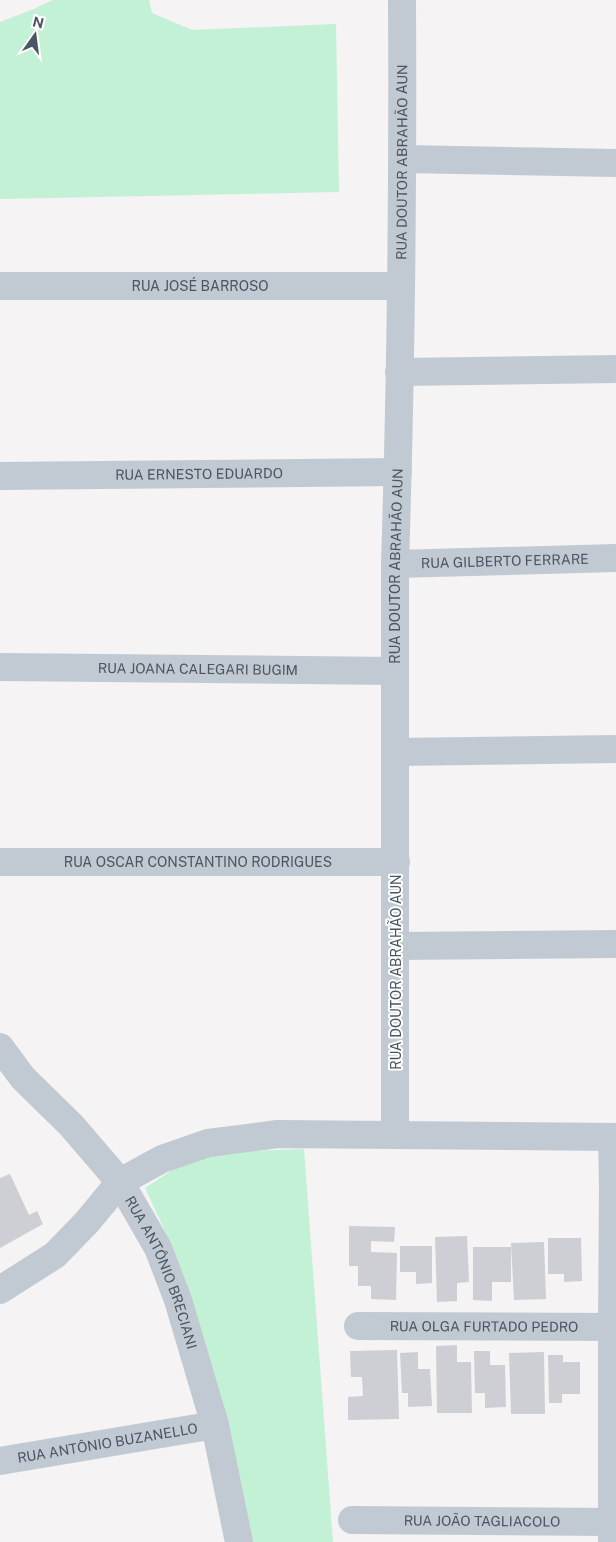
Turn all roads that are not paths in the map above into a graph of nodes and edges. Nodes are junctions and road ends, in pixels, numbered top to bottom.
1 (402, 0) edge
2 (403, 159) junction
3 (616, 162) edge
4 (0, 286) edge
5 (401, 286) junction
6 (616, 369) edge
7 (399, 372) junction
8 (398, 472) junction
9 (0, 476) edge
10 (616, 558) edge
11 (395, 564) junction
12 (0, 667) edge
13 (395, 671) junction
14 (616, 749) edge
15 (395, 752) junction
16 (0, 862) edge
17 (396, 862) junction
18 (616, 944) edge
19 (396, 946) junction
20 (0, 1047) edge
21 (396, 1134) junction
22 (614, 1137) edge
23 (120, 1182) junction
24 (0, 1290) edge
25 (358, 1326) dead end
26 (612, 1327) junction
27 (216, 1425) junction
28 (0, 1461) edge
29 (352, 1520) dead end
30 (612, 1532) edge
31 (238, 1542) edge

1 - 2 street, RUA DOUTOR ABRAHÃO AUN
2 - 3 street
2 - 5 street, RUA DOUTOR ABRAHÃO AUN
4 - 5 street, RUA JOSÉ BARROSO
5 - 7 street, RUA DOUTOR ABRAHÃO AUN
6 - 7 street
7 - 8 street, RUA DOUTOR ABRAHÃO AUN
8 - 9 street, RUA ERNESTO EDUARDO
8 - 11 street, RUA DOUTOR ABRAHÃO AUN
10 - 11 street, RUA GILBERTO FERRARE
11 - 13 street, RUA DOUTOR ABRAHÃO AUN
12 - 13 street, RUA JOANA CALEGARI BUGIM
13 - 15 street, RUA DOUTOR ABRAHÃO AUN
14 - 15 street
15 - 17 street, RUA DOUTOR ABRAHÃO AUN
16 - 17 street, RUA OSCAR CONSTANTINO RODRIGUES
17 - 19 street, RUA DOUTOR ABRAHÃO AUN
18 - 19 street
19 - 21 street, RUA DOUTOR ABRAHÃO AUN
20 - 23 street, RUA ANTÔNIO BRECIANI
21 - 22 street
21 - 23 street
22 - 26 street
23 - 24 street
23 - 27 street, RUA ANTÔNIO BRECIANI
25 - 26 street, RUA OLGA FURTADO PEDRO
26 - 30 street
27 - 28 street, RUA ANTÔNIO BUZANELLO
27 - 31 street, RUA ANTÔNIO BRECIANI
29 - 30 street, RUA JOÃO TAGLIACOLO

